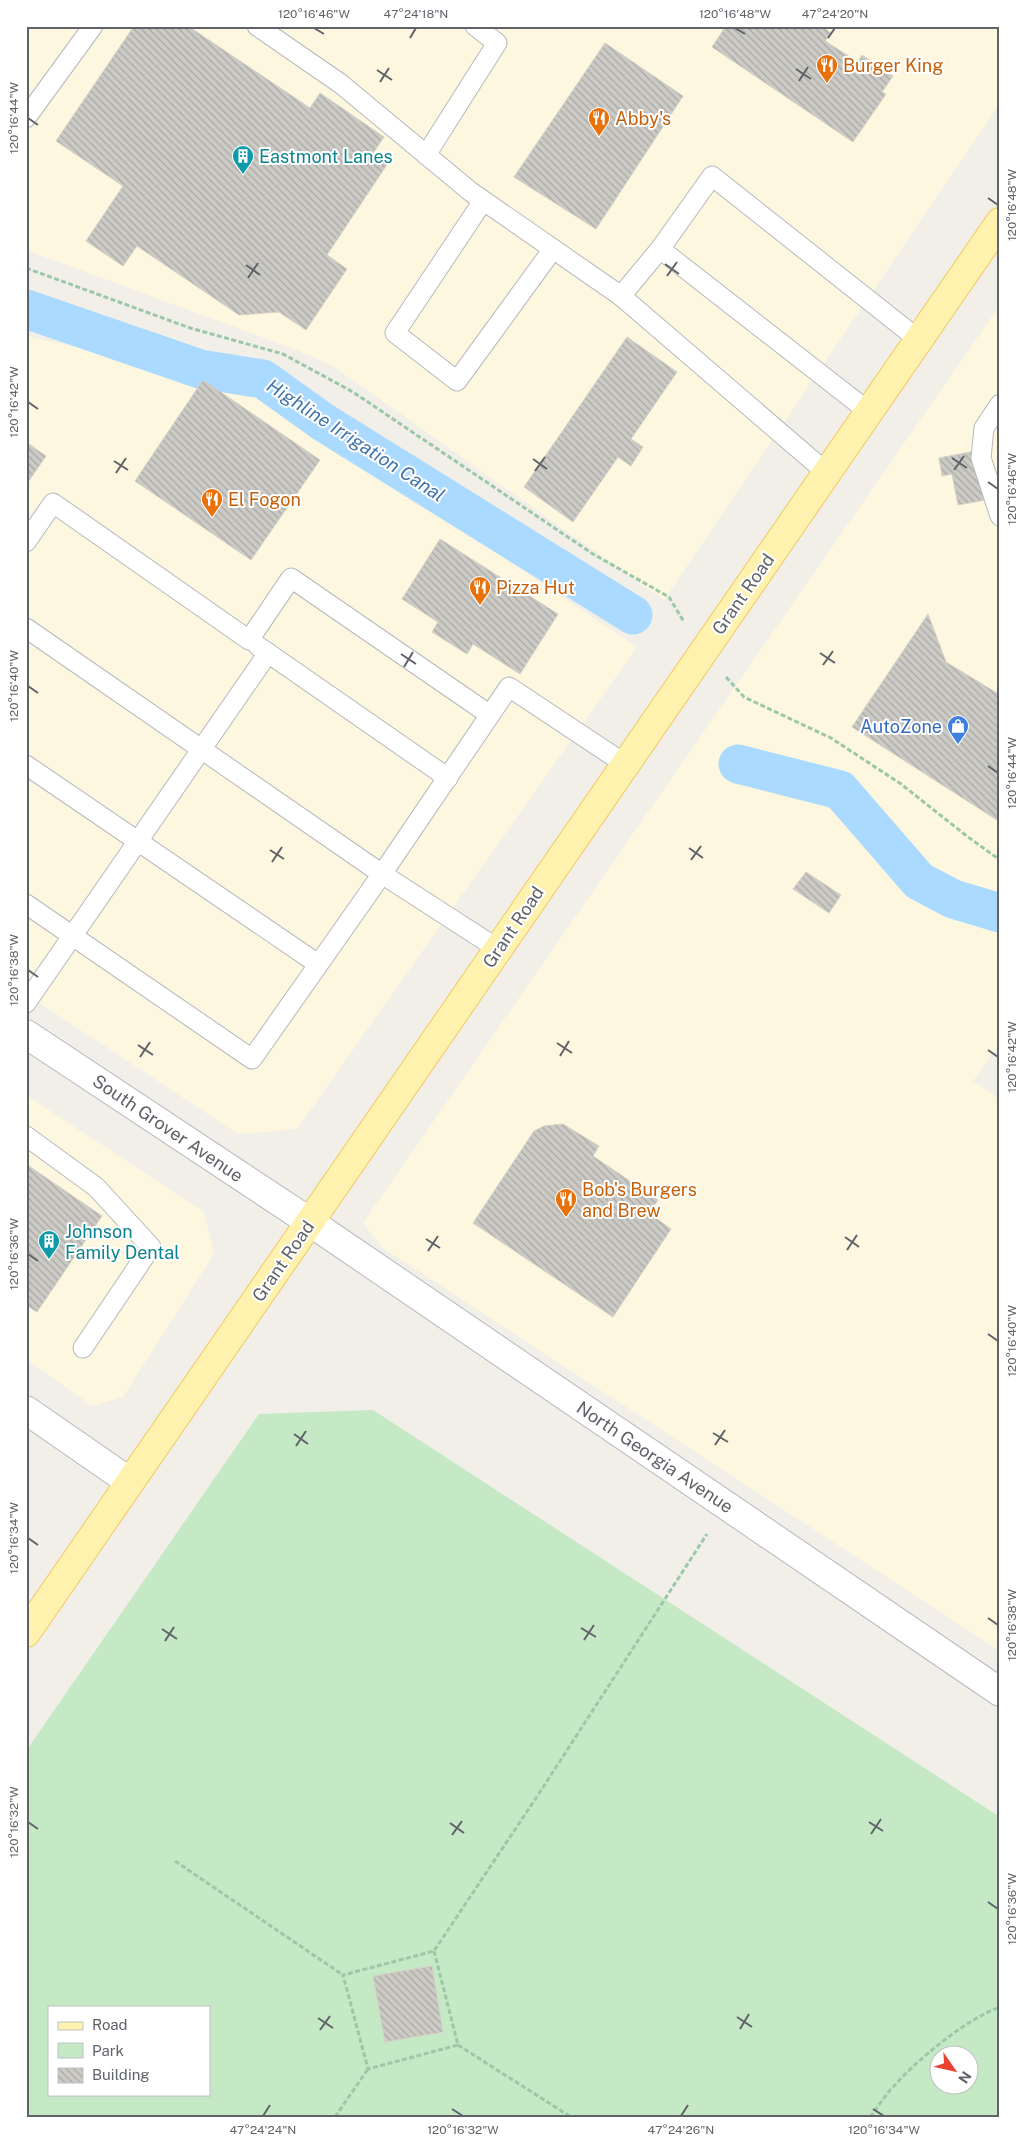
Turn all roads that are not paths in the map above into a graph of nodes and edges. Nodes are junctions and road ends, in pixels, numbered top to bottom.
1 (93, 26) edge
2 (257, 26) edge
3 (476, 26) edge
4 (26, 118) edge
5 (426, 155) junction
6 (482, 201) junction
7 (1000, 222) edge
8 (553, 249) junction
9 (660, 249) junction
10 (621, 296) junction
11 (919, 340) junction
12 (1000, 404) edge
13 (869, 412) junction
14 (827, 472) junction
15 (1000, 516) edge
16 (26, 542) edge
17 (26, 628) edge
18 (249, 640) junction
19 (268, 653) junction
20 (490, 715) junction
21 (202, 750) junction
22 (625, 764) junction
23 (26, 766) edge
24 (448, 778) junction
25 (138, 842) junction
26 (382, 874) junction
27 (26, 904) edge
28 (73, 935) junction
29 (498, 949) junction
30 (318, 964) junction
31 (26, 1003) edge
32 (26, 1034) edge
33 (26, 1136) edge
34 (310, 1222) junction
35 (83, 1348) dead end
36 (26, 1410) edge
37 (130, 1482) junction
38 (26, 1633) edge
39 (1000, 1692) edge

1 - 4 lane
2 - 5 lane
3 - 5 lane
5 - 6 lane
6 - 8 lane
6 - 8 lane
7 - 11 main road, Grant Road
8 - 10 lane
9 - 10 lane
9 - 11 lane
9 - 13 lane
10 - 14 lane
11 - 13 main road, Grant Road
12 - 15 lane
13 - 14 main road, Grant Road
14 - 22 main road, Grant Road
16 - 18 lane
17 - 21 lane
18 - 19 lane
18 - 20 lane
19 - 21 lane
19 - 24 lane
20 - 22 lane
20 - 24 lane
21 - 25 lane
21 - 26 lane
22 - 29 main road, Grant Road
23 - 25 lane
24 - 26 lane
25 - 28 lane
25 - 30 lane
26 - 29 lane
26 - 30 lane
27 - 28 lane
28 - 30 lane
28 - 31 lane
29 - 34 main road, Grant Road
32 - 34 street, South Grover Avenue
33 - 35 lane
34 - 37 main road, Grant Road
34 - 39 street, North Georgia Avenue
36 - 37 street
37 - 38 main road, Grant Road

